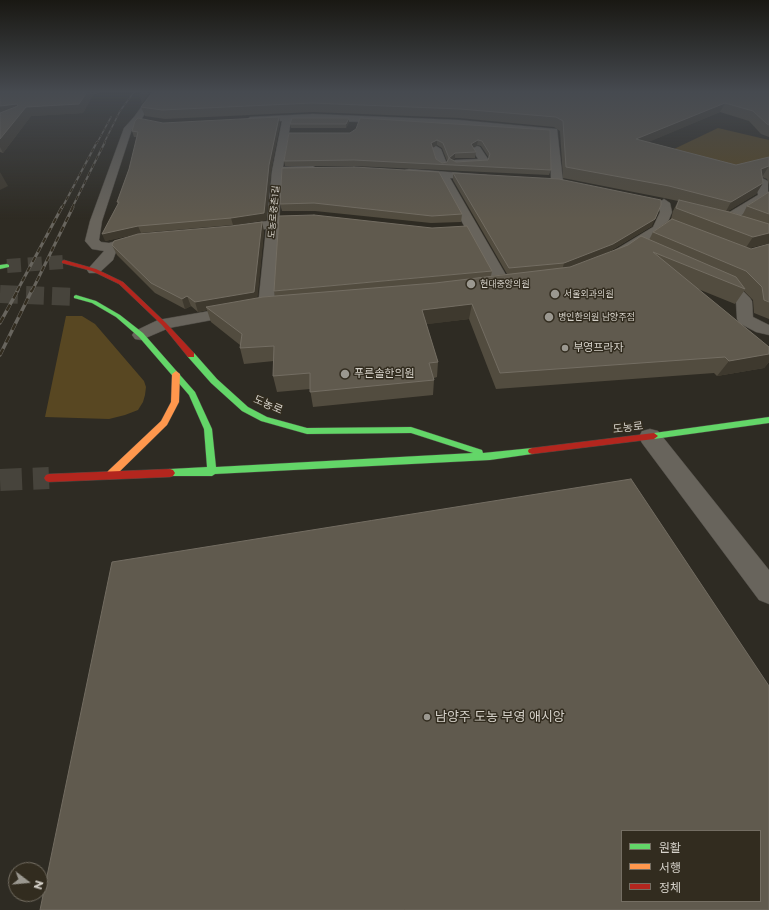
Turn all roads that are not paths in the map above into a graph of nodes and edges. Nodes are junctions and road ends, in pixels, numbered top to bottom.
1 (126, 134) edge
2 (289, 134) edge
3 (554, 134) edge
4 (436, 149) edge
5 (477, 149) edge
6 (323, 169) edge
7 (438, 170) junction
8 (277, 171) junction
9 (399, 172) edge
10 (493, 178) edge
11 (544, 180) edge
12 (762, 181) edge
13 (766, 197) edge
14 (666, 204) edge
15 (713, 216) edge
16 (287, 217) edge
17 (727, 219) junction
18 (273, 221) junction
19 (741, 224) edge
20 (470, 227) junction
21 (454, 228) edge
22 (219, 231) edge
23 (149, 237) edge
24 (634, 244) junction
25 (110, 247) junction
26 (648, 250) edge
27 (608, 258) edge
28 (64, 262) tunnel mouth
29 (94, 270) junction
30 (704, 275) edge
31 (518, 280) edge
32 (502, 282) junction
33 (487, 284) edge
34 (76, 297) tunnel mouth
35 (164, 324) junction
36 (769, 330) edge
37 (141, 335) junction
38 (176, 374) junction
39 (769, 420) edge
40 (650, 437) junction
41 (490, 456) junction
42 (212, 472) junction
43 (110, 474) junction
44 (49, 478) tunnel mouth
45 (769, 591) edge

1 - 25 street
2 - 8 street, 도농로중촌1길
3 - 11 street
4 - 7 street
5 - 7 street
6 - 8 street
7 - 9 street
7 - 10 street
7 - 20 street
8 - 18 street, 도농로중촌1길
12 - 13 street
13 - 17 street
14 - 24 street
15 - 17 street
16 - 18 street
17 - 19 street
18 - 22 street
18 - 35 street, 도농로중촌1길
20 - 21 street
20 - 32 street
23 - 25 street
24 - 26 street
24 - 27 street
25 - 29 street
28 - 29 street, 도농로
29 - 35 street, 도농로
30 - 36 street
31 - 32 street
32 - 33 street
34 - 37 street
35 - 37 street
35 - 41 street, 도농로
37 - 38 street
38 - 42 street
38 - 43 street
39 - 40 street, 도농로
40 - 41 street, 도농로
40 - 45 street
41 - 42 street, 도농로
42 - 43 street, 도농로
43 - 44 street, 도농로

